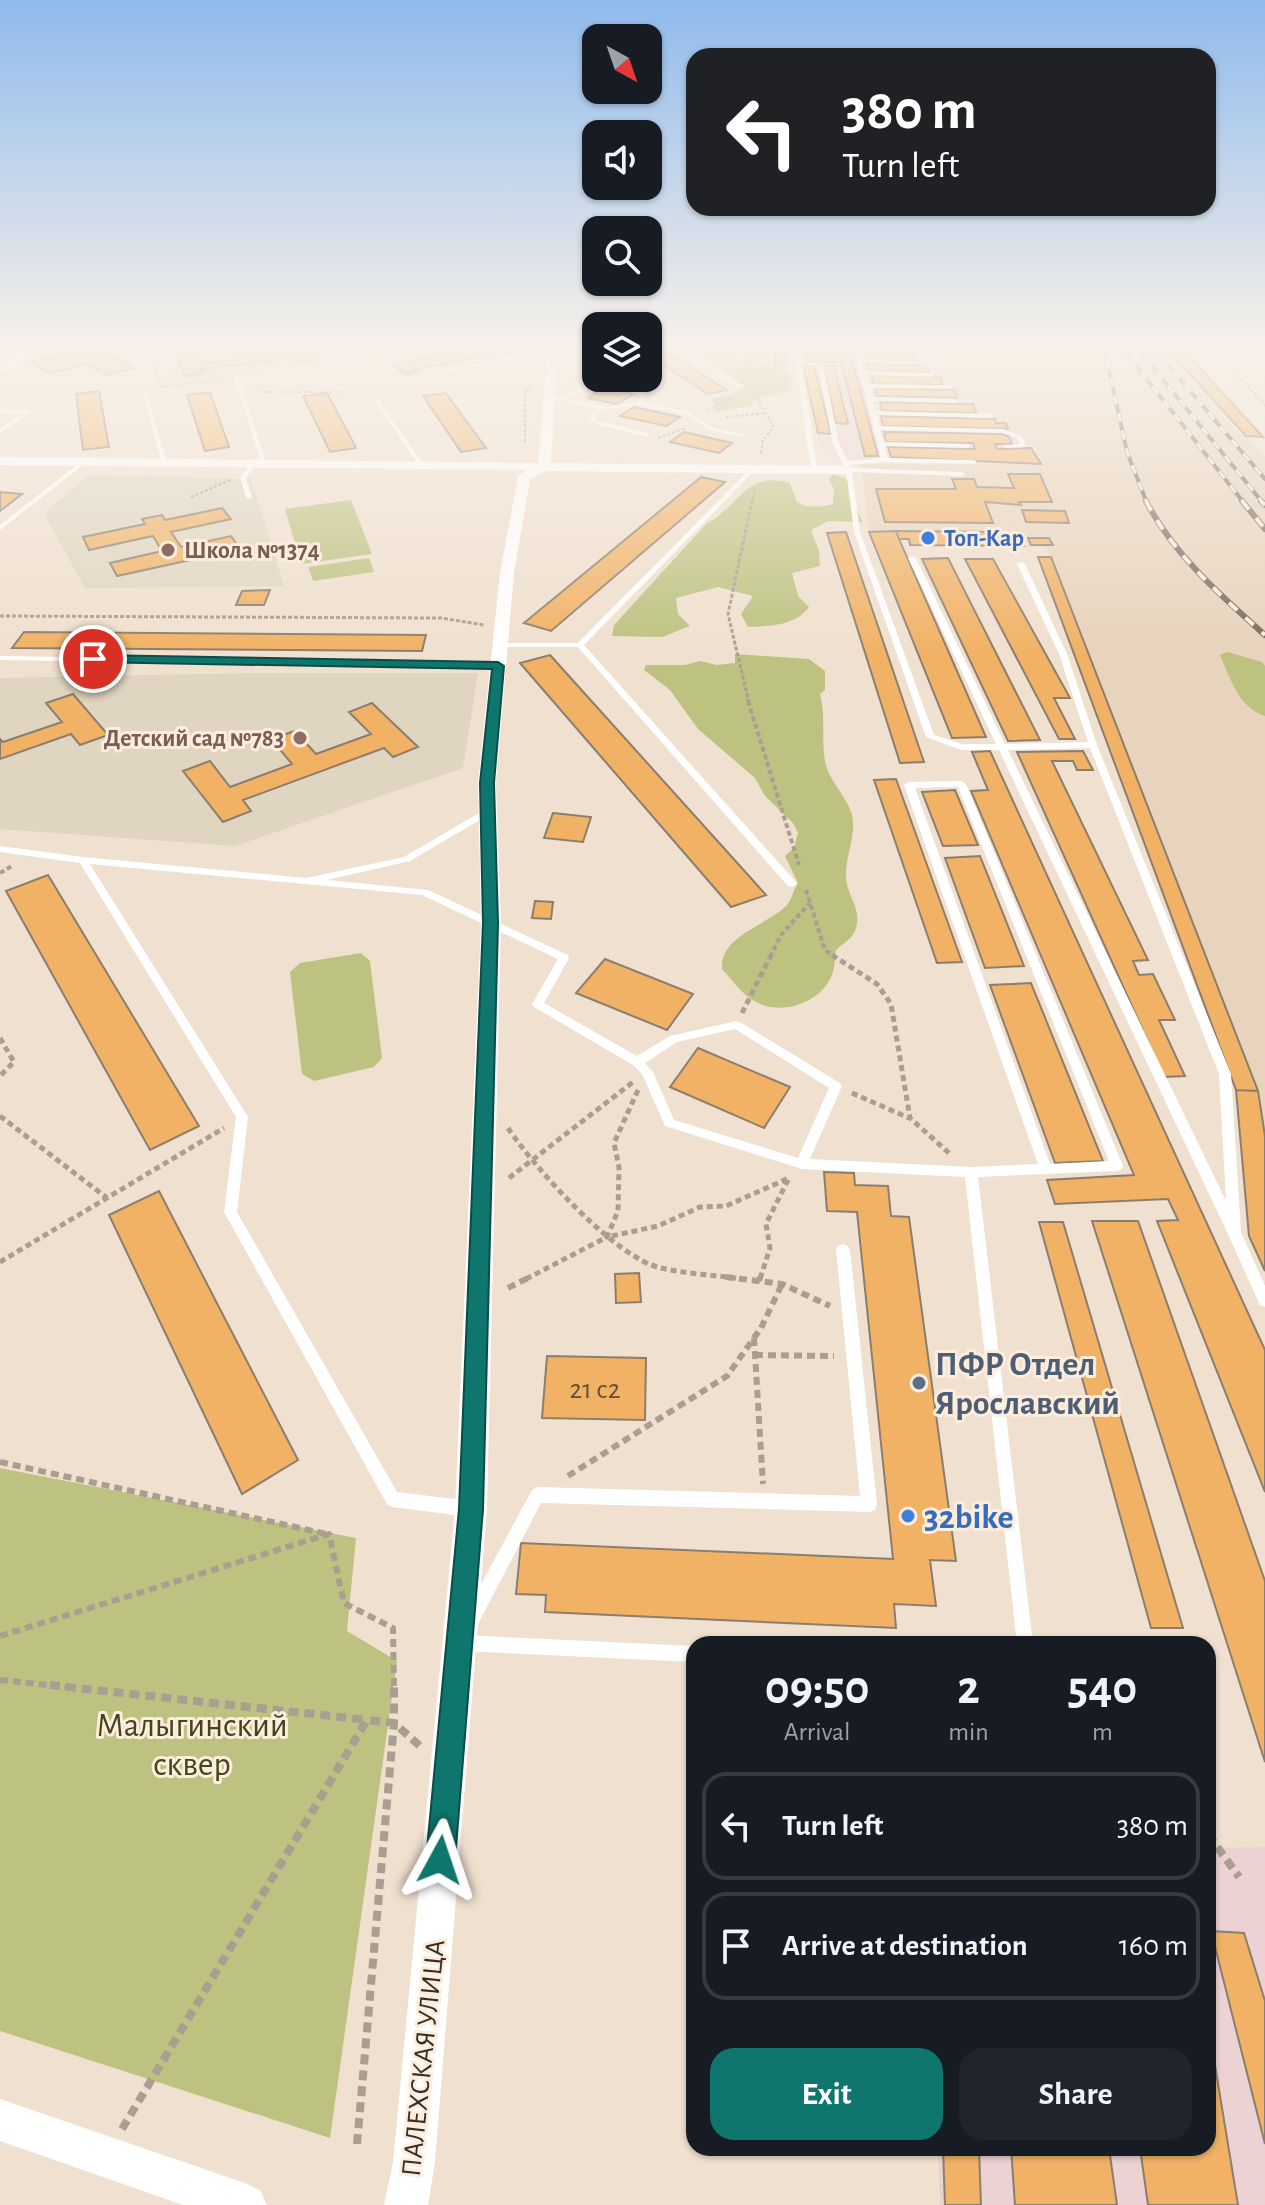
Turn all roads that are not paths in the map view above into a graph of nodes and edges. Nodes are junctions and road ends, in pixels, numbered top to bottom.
1 (160, 447) edge
2 (250, 447) edge
3 (409, 447) edge
4 (536, 447) edge
5 (811, 447) edge
6 (837, 447) edge
7 (882, 447) edge
8 (534, 458) junction
9 (885, 460) junction
10 (0, 461) edge
11 (84, 462) junction
12 (974, 462) dead end
13 (165, 463) junction
14 (253, 464) junction
15 (422, 466) junction
16 (847, 466) junction
17 (756, 469) junction
18 (814, 469) junction
19 (962, 474) dead end
20 (249, 497) dead end
21 (0, 528) edge
22 (912, 558) dead end
23 (1021, 564) dead end
24 (580, 645) junction
25 (500, 646) junction
26 (0, 658) edge
27 (1093, 745) junction
28 (1002, 747) junction
29 (487, 812) junction
30 (0, 849) edge
31 (83, 860) junction
32 (306, 881) junction
33 (792, 884) dead end
34 (491, 923) junction
35 (642, 1067) junction
36 (802, 1164) junction
37 (1046, 1169) junction
38 (971, 1172) junction
39 (1234, 1232) junction
40 (843, 1250) dead end
41 (1265, 1301) edge
42 (471, 1509) junction
43 (1024, 1636) edge
44 (459, 1643) junction
45 (686, 1654) edge
46 (0, 2120) edge
47 (245, 2205) edge
48 (406, 2205) edge

1 - 13 lane
2 - 14 lane
3 - 15 lane
4 - 8 street
5 - 18 lane
6 - 16 lane
7 - 9 lane
8 - 15 street
8 - 17 street
8 - 25 street, ПАЛЕХСКАЯ УЛИЦА
9 - 12 lane
9 - 16 lane
10 - 11 street
11 - 13 street
11 - 21 lane
13 - 14 street
14 - 15 street
14 - 20 lane
16 - 18 street
16 - 19 lane
16 - 28 lane
17 - 18 street
17 - 24 lane
22 - 28 lane
23 - 27 lane
24 - 25 lane
24 - 33 lane
25 - 26 lane
25 - 29 street, ПАЛЕХСКАЯ УЛИЦА
27 - 28 lane
27 - 39 lane
28 - 39 lane
29 - 32 lane
29 - 34 street, ПАЛЕХСКАЯ УЛИЦА
30 - 31 lane
31 - 32 lane
31 - 42 lane
32 - 34 lane
34 - 35 lane
34 - 42 street, ПАЛЕХСКАЯ УЛИЦА
35 - 36 lane
35 - 36 lane
36 - 38 lane
37 - 37 lane
37 - 38 lane
38 - 43 lane
39 - 41 lane
40 - 44 lane
42 - 44 street, ПАЛЕХСКАЯ УЛИЦА
44 - 45 lane
44 - 48 street, ПАЛЕХСКАЯ УЛИЦА
46 - 47 street

